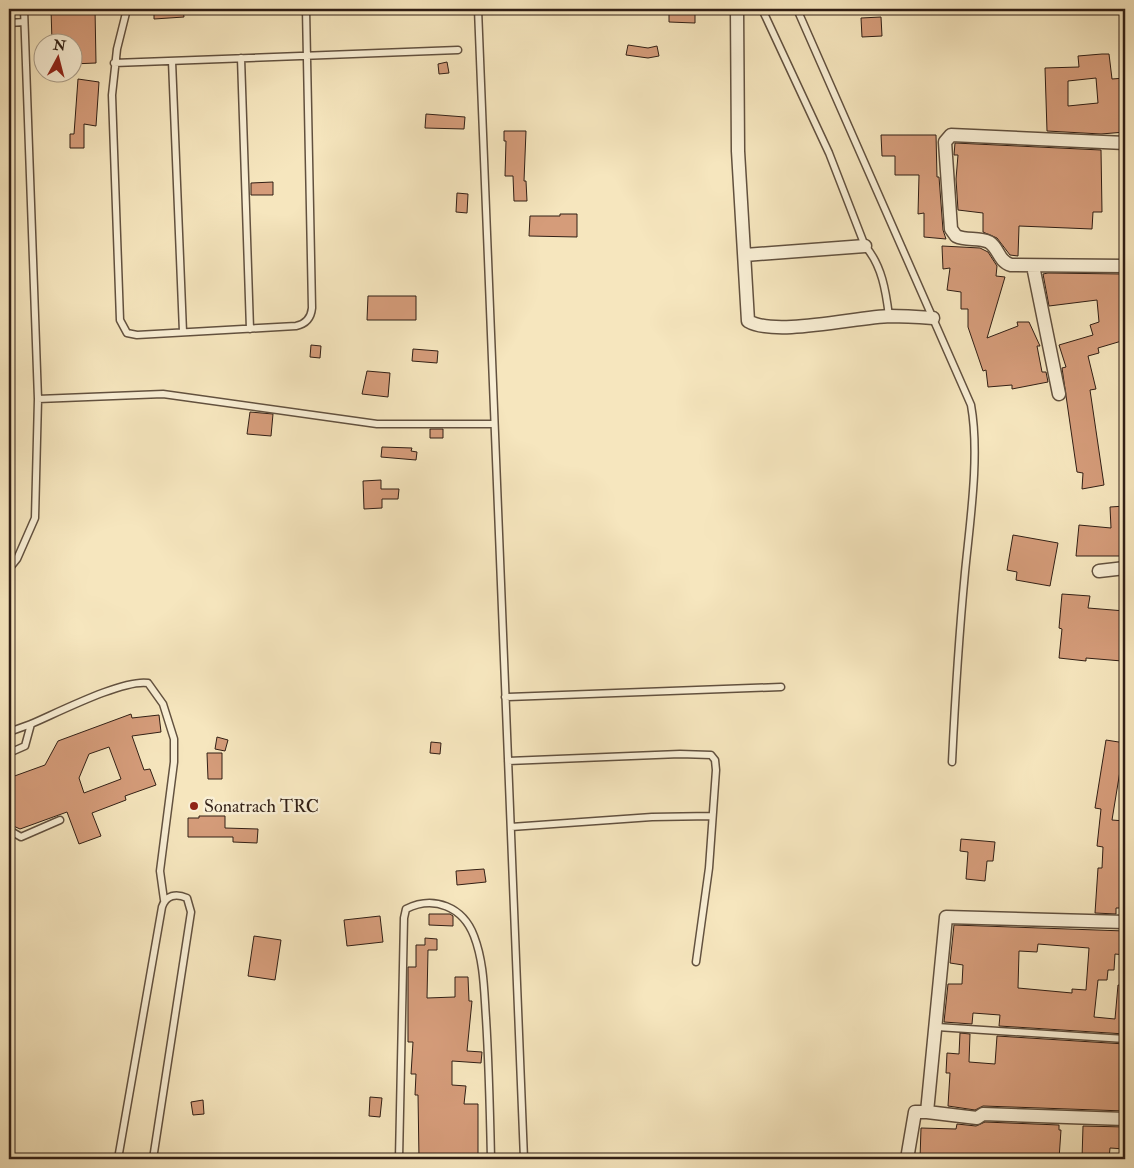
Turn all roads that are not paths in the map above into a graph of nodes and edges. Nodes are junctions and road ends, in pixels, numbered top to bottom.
1 (24, 9) edge
2 (127, 9) edge
3 (306, 9) edge
4 (478, 9) edge
5 (737, 9) edge
6 (762, 9) edge
7 (797, 9) edge
8 (24, 22) junction
9 (9, 23) edge
10 (458, 50) dead end
11 (306, 56) junction
12 (241, 58) junction
13 (172, 61) junction
14 (114, 63) junction
15 (1125, 143) edge
16 (864, 246) junction
17 (745, 255) junction
18 (1033, 266) junction
19 (1125, 266) edge
20 (889, 316) junction
21 (933, 318) junction
22 (250, 329) junction
23 (183, 332) junction
24 (1059, 394) dead end
25 (38, 398) junction
26 (494, 424) junction
27 (9, 568) edge
28 (1125, 568) edge
29 (1099, 571) dead end
30 (782, 687) dead end
31 (505, 697) junction
32 (31, 724) junction
33 (9, 732) edge
34 (9, 753) edge
35 (508, 761) junction
36 (952, 762) dead end
37 (712, 816) junction
38 (60, 820) dead end
39 (510, 827) junction
40 (9, 830) edge
41 (164, 900) junction
42 (1125, 922) edge
43 (696, 962) dead end
44 (937, 1027) junction
45 (1125, 1039) edge
46 (927, 1112) junction
47 (1125, 1119) edge
48 (118, 1159) edge
49 (152, 1159) edge
50 (399, 1159) edge
51 (491, 1159) edge
52 (524, 1159) edge
53 (906, 1159) edge

1 - 8 lane
2 - 14 lane
3 - 11 lane
4 - 26 lane
5 - 17 street
6 - 16 lane
7 - 21 lane
8 - 9 lane
8 - 25 lane
10 - 11 lane
11 - 12 lane
11 - 22 lane
12 - 13 lane
12 - 22 lane
13 - 14 lane
13 - 23 lane
14 - 23 lane
15 - 18 street
16 - 17 street
16 - 20 lane
17 - 20 street
18 - 19 street
18 - 24 street
20 - 21 street
21 - 36 lane
22 - 23 lane
25 - 26 lane
25 - 27 lane
26 - 31 lane
28 - 29 street
30 - 31 lane
31 - 35 lane
32 - 33 lane
32 - 34 lane
32 - 41 lane
35 - 37 lane
35 - 39 lane
37 - 39 lane
37 - 43 lane
38 - 40 lane
39 - 52 lane
41 - 48 lane
41 - 49 lane
42 - 44 street
44 - 45 lane
44 - 46 street
46 - 47 street
46 - 53 street
50 - 51 lane

